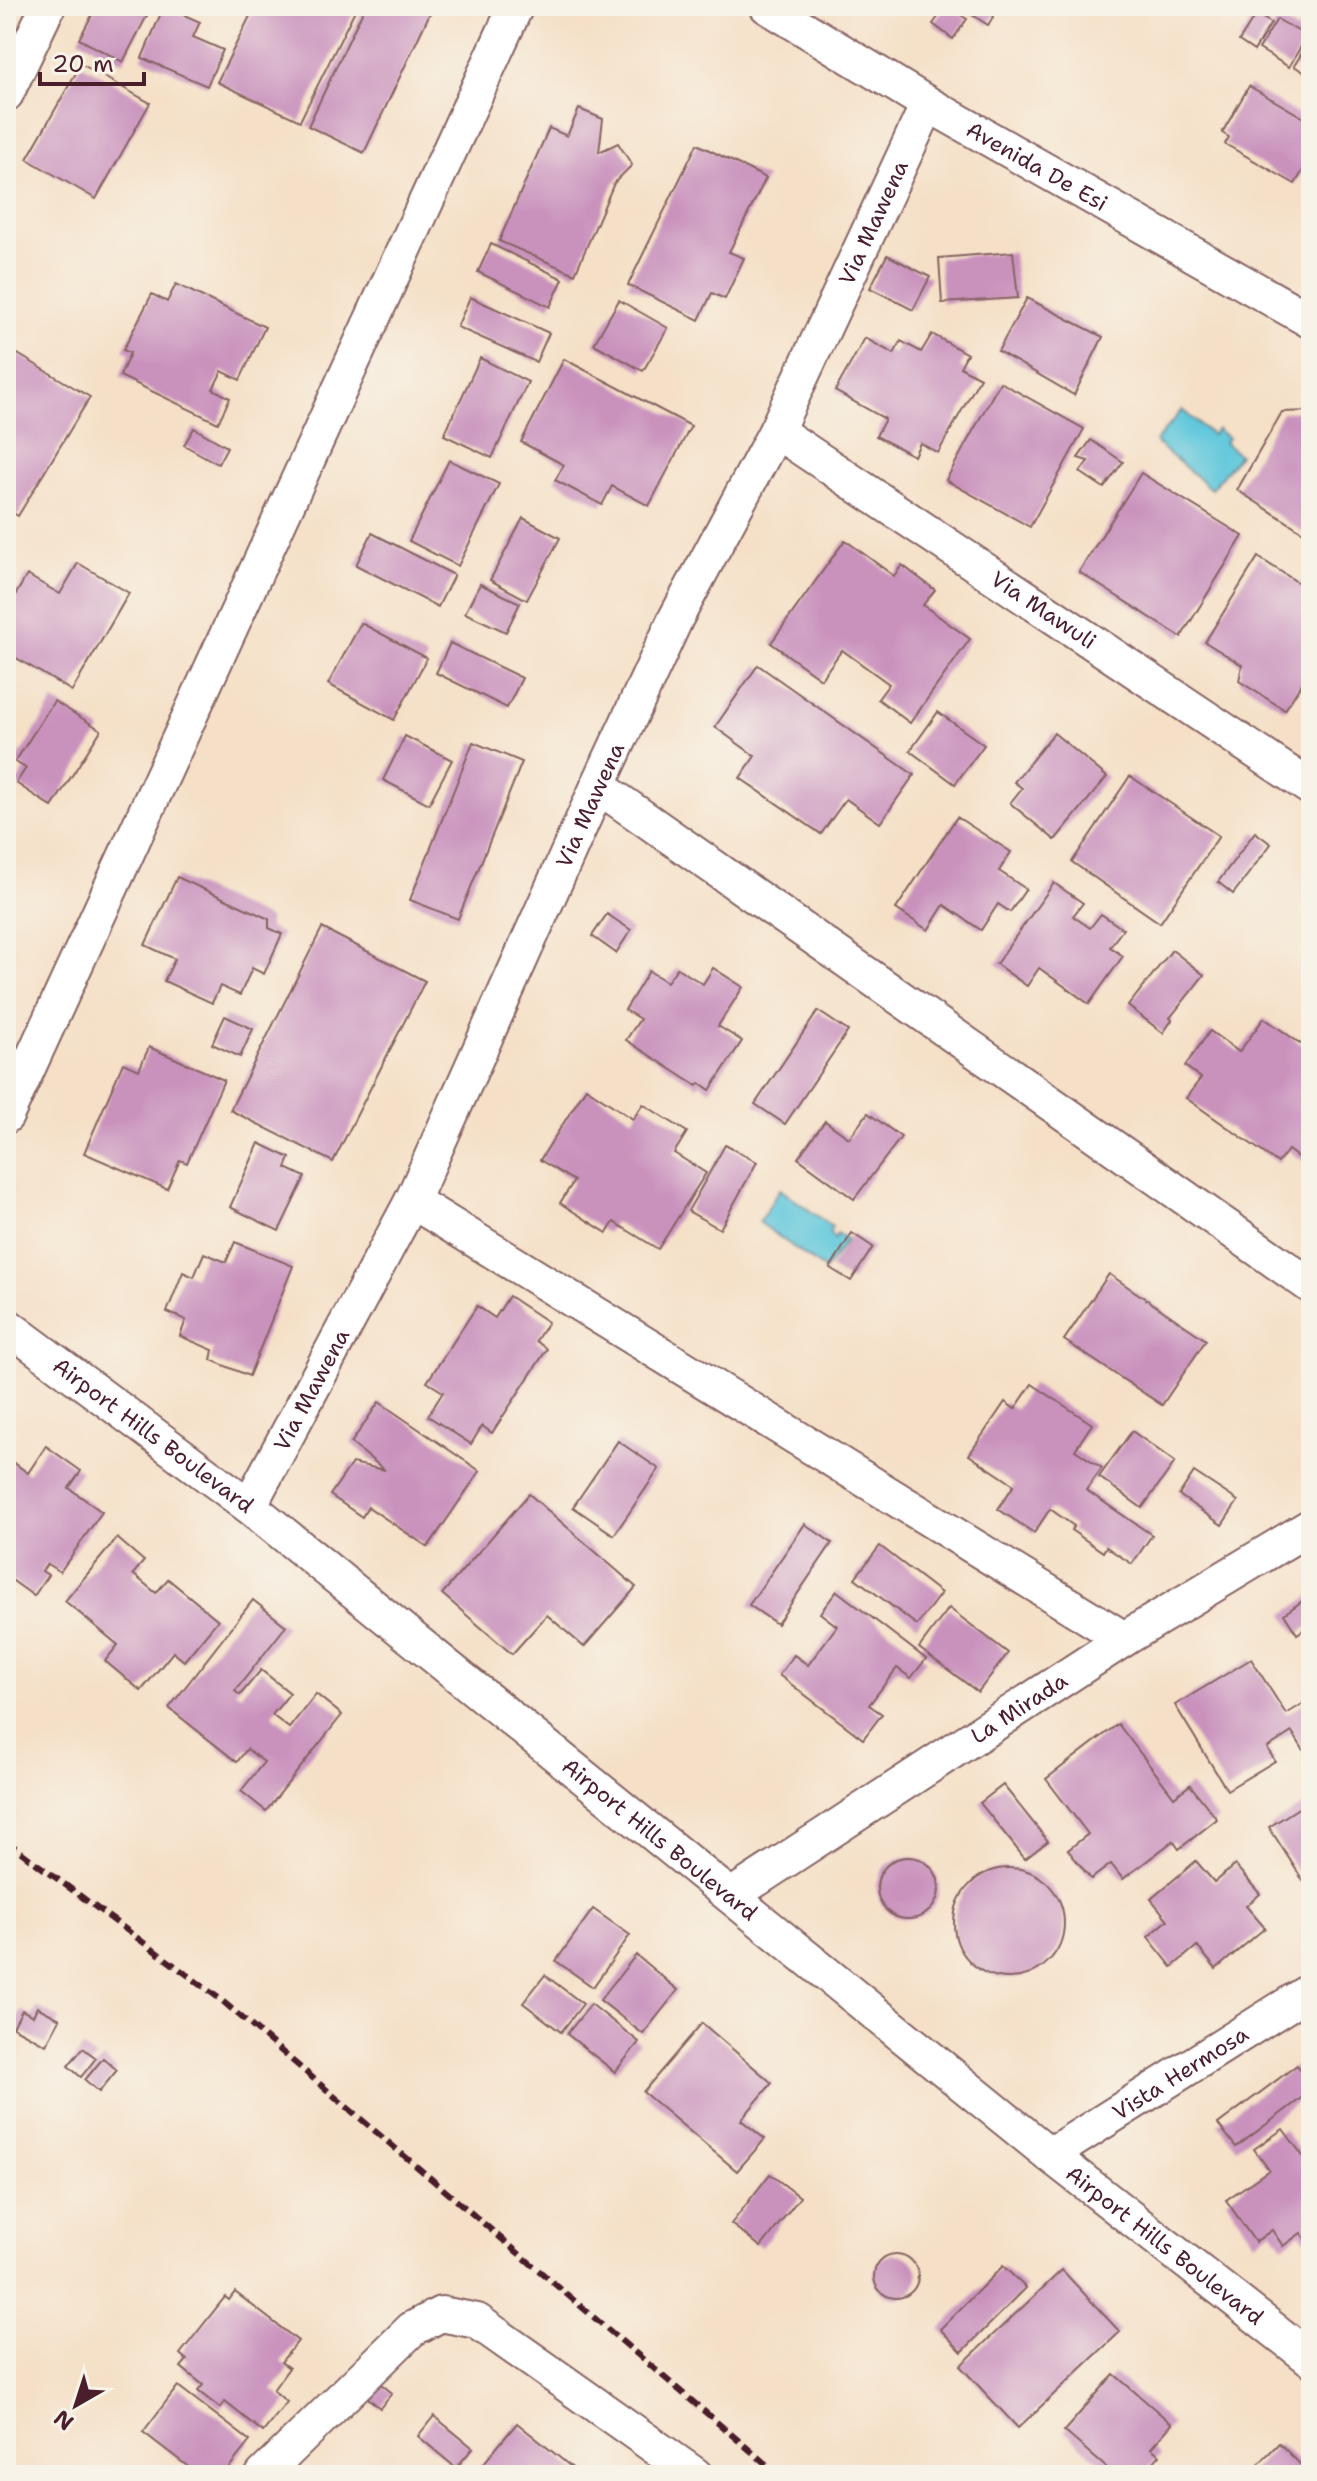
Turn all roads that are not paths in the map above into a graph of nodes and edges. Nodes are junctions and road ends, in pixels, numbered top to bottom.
1 (48, 6) edge
2 (516, 6) edge
3 (767, 6) edge
4 (6, 94) edge
5 (928, 104) junction
6 (1311, 321) edge
7 (776, 431) junction
8 (598, 786) junction
9 (1311, 788) edge
10 (6, 1116) edge
11 (412, 1201) junction
12 (1311, 1286) edge
13 (6, 1325) edge
14 (249, 1506) junction
15 (1311, 1526) edge
16 (1124, 1639) junction
17 (731, 1896) junction
18 (1311, 1990) edge
19 (1050, 2155) junction
20 (1311, 2359) edge
21 (263, 2475) edge
22 (695, 2475) edge

1 - 4 street
2 - 10 street
3 - 5 street, Avenida De Esi
5 - 6 street, Avenida De Esi
5 - 7 street, Via Mawena
7 - 8 street, Via Mawena
7 - 9 street, Via Mawuli
8 - 11 street, Via Mawena
8 - 12 street
11 - 14 street, Via Mawena
11 - 16 street
13 - 14 street, Airport Hills Boulevard
14 - 17 street, Airport Hills Boulevard
15 - 16 street, La Mirada
16 - 17 street, La Mirada
17 - 19 street, Airport Hills Boulevard
18 - 19 street, Vista Hermosa
19 - 20 street, Airport Hills Boulevard
21 - 22 street

